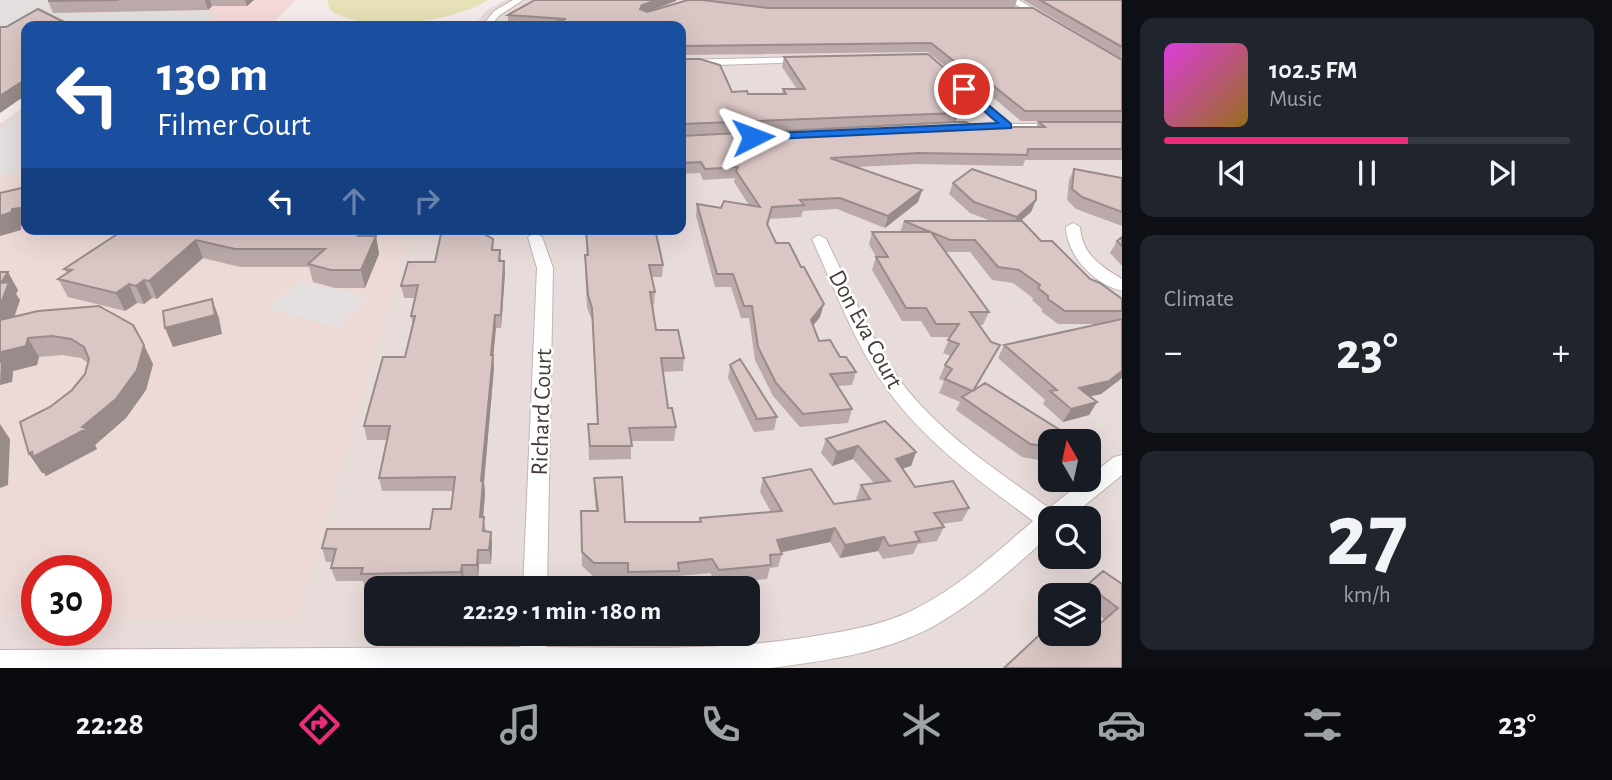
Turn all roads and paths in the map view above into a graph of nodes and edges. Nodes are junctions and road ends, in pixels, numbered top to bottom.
1 (519, 0) edge
2 (1013, 0) edge
3 (1018, 12) edge
4 (1033, 12) junction
5 (490, 21) edge
6 (1057, 26) edge
7 (818, 60) edge
8 (686, 63) edge
9 (949, 75) edge
10 (1008, 126) junction
11 (1071, 127) edge
12 (940, 128) edge
13 (1073, 227) dead end
14 (534, 237) dead end
15 (819, 239) dead end
16 (1122, 286) edge
17 (1122, 463) edge
18 (1068, 506) edge
19 (1038, 510) edge
20 (1038, 531) edge
21 (535, 576) edge
22 (533, 646) edge
23 (532, 660) junction
24 (0, 663) edge
25 (73, 665) edge
26 (114, 665) edge
27 (645, 665) edge

1 - 5 street
2 - 4 street
3 - 4 street
4 - 6 street
7 - 8 street
9 - 10 street
10 - 11 street
10 - 12 street
13 - 16 street
14 - 21 street, Richard Court
15 - 19 street, Don Eva Court
17 - 18 street
20 - 27 street
22 - 23 street
23 - 26 street
23 - 27 street
24 - 25 street
25 - 26 street

